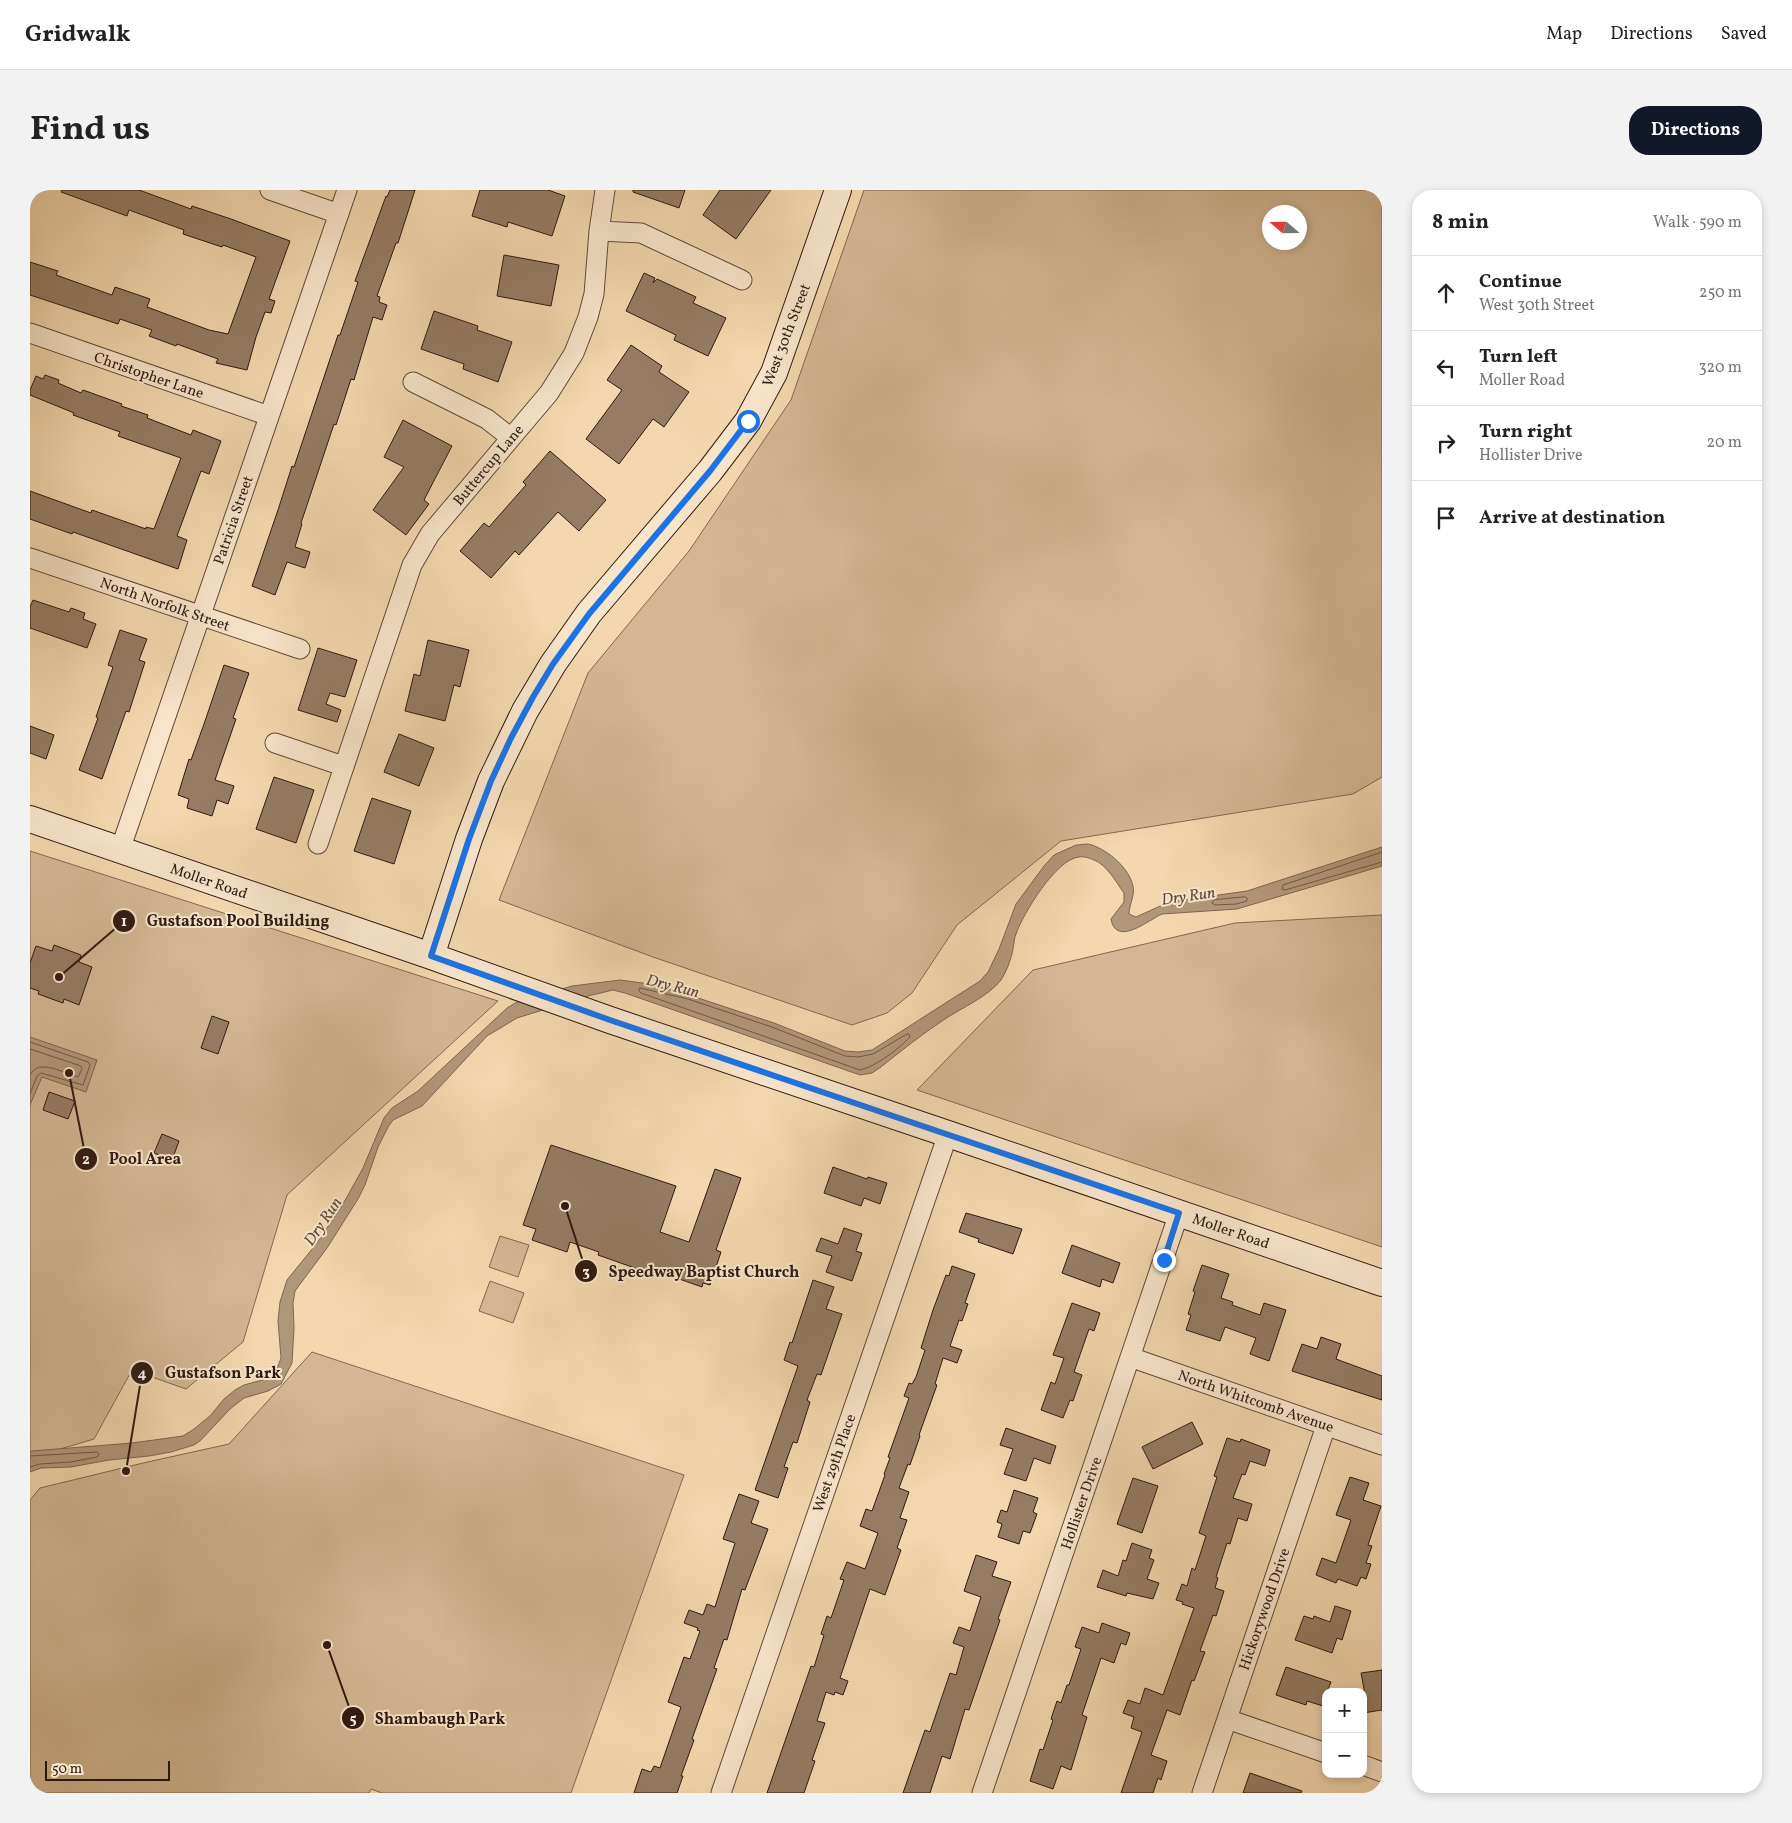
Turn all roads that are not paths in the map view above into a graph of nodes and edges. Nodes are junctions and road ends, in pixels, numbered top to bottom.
1 (270, 190) edge
2 (347, 190) edge
3 (605, 190) edge
4 (838, 190) edge
5 (339, 214) junction
6 (599, 231) junction
7 (742, 280) dead end
8 (30, 334) edge
9 (413, 382) dead end
10 (269, 416) junction
11 (511, 438) junction
12 (30, 558) edge
13 (201, 616) junction
14 (300, 649) dead end
15 (274, 743) dead end
16 (343, 766) junction
17 (30, 819) edge
18 (318, 844) dead end
19 (120, 850) junction
20 (431, 956) junction
21 (948, 1134) junction
22 (1179, 1213) junction
23 (1382, 1283) edge
24 (1130, 1357) junction
25 (1326, 1426) junction
26 (1382, 1445) edge
27 (1227, 1720) junction
28 (1322, 1752) edge
29 (1367, 1766) edge
30 (1382, 1772) edge
31 (721, 1793) edge
32 (982, 1793) edge
33 (1202, 1793) edge

1 - 5 street
2 - 5 street, Patricia Street
3 - 6 street, Buttercup Lane
4 - 20 street, West 30th Street
5 - 10 street, Patricia Street
6 - 7 street
6 - 11 street, Buttercup Lane
8 - 10 street, Christopher Lane
9 - 11 street
10 - 13 street, Patricia Street
11 - 16 street, Buttercup Lane
12 - 13 street, North Norfolk Street
13 - 14 street, North Norfolk Street
13 - 19 street, Patricia Street
15 - 16 street
16 - 18 street, Buttercup Lane
17 - 19 street, Moller Road
19 - 20 street, Moller Road
20 - 21 street, Moller Road
21 - 22 street, Moller Road
21 - 31 street, West 29th Place
22 - 23 street, Moller Road
22 - 24 street, Hollister Drive
24 - 25 street, North Whitcomb Avenue
24 - 32 street, Hollister Drive
25 - 26 street, North Whitcomb Avenue
25 - 27 street, Hickorywood Drive
27 - 28 street
27 - 33 street, Hickorywood Drive
29 - 30 street

